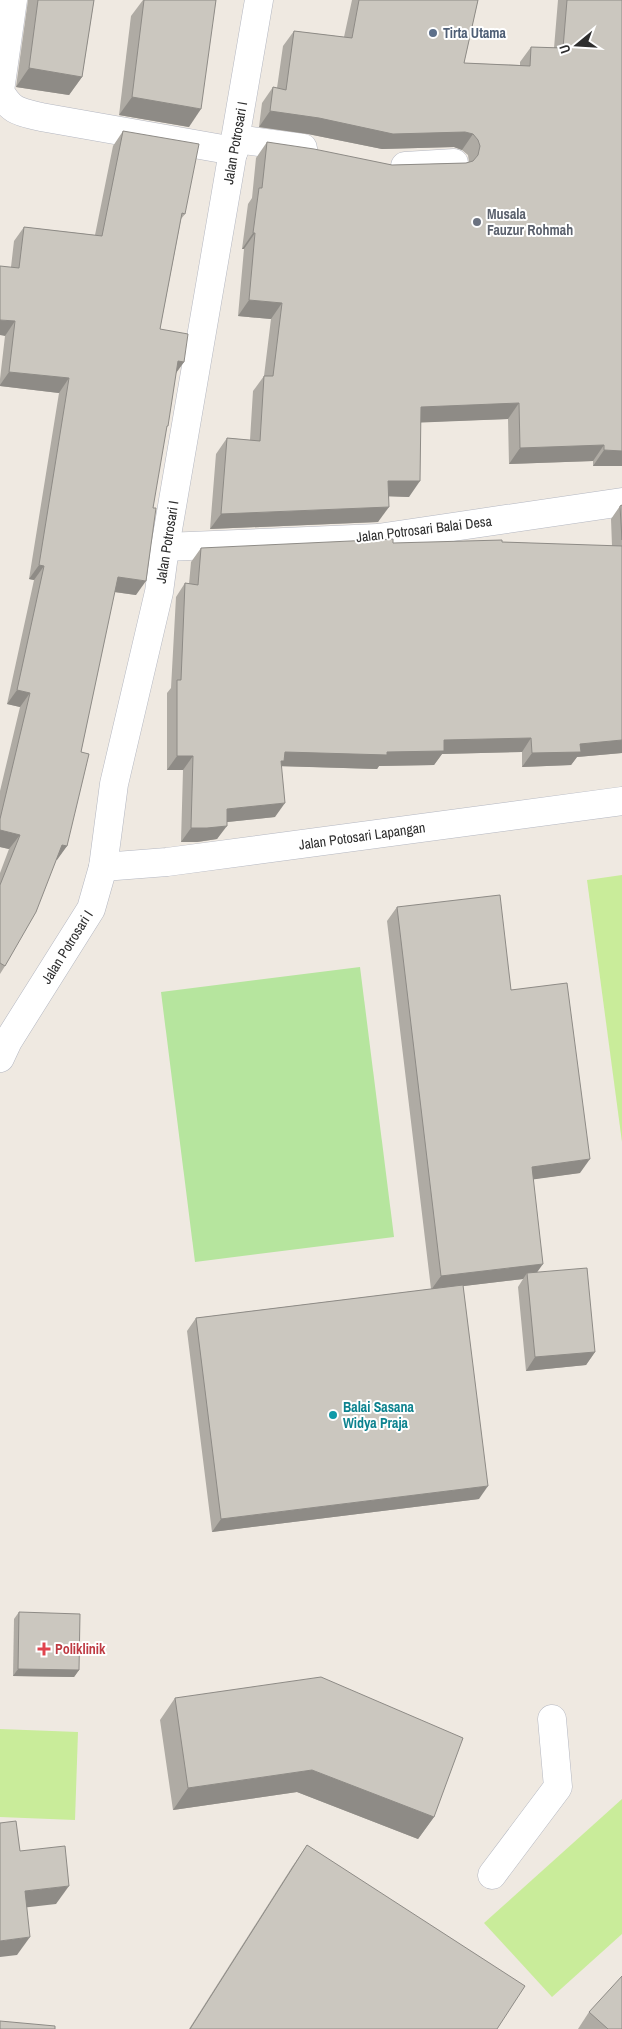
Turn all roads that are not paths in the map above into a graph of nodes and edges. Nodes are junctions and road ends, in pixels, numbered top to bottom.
1 (13, 0) edge
2 (259, 0) edge
3 (235, 145) junction
4 (325, 153) edge
5 (454, 163) edge
6 (381, 165) edge
7 (622, 502) edge
8 (165, 547) junction
9 (622, 801) edge
10 (103, 867) junction
11 (0, 1058) edge
12 (552, 1719) dead end
13 (492, 1874) dead end

1 - 3 street
2 - 3 street, Jalan Potrosari I
3 - 4 street
3 - 8 street, Jalan Potrosari I
5 - 6 street
7 - 8 street, Jalan Potrosari Balai Desa
8 - 10 street, Jalan Potrosari I
9 - 10 street, Jalan Potosari Lapangan
10 - 11 street, Jalan Potrosari I
12 - 13 street

